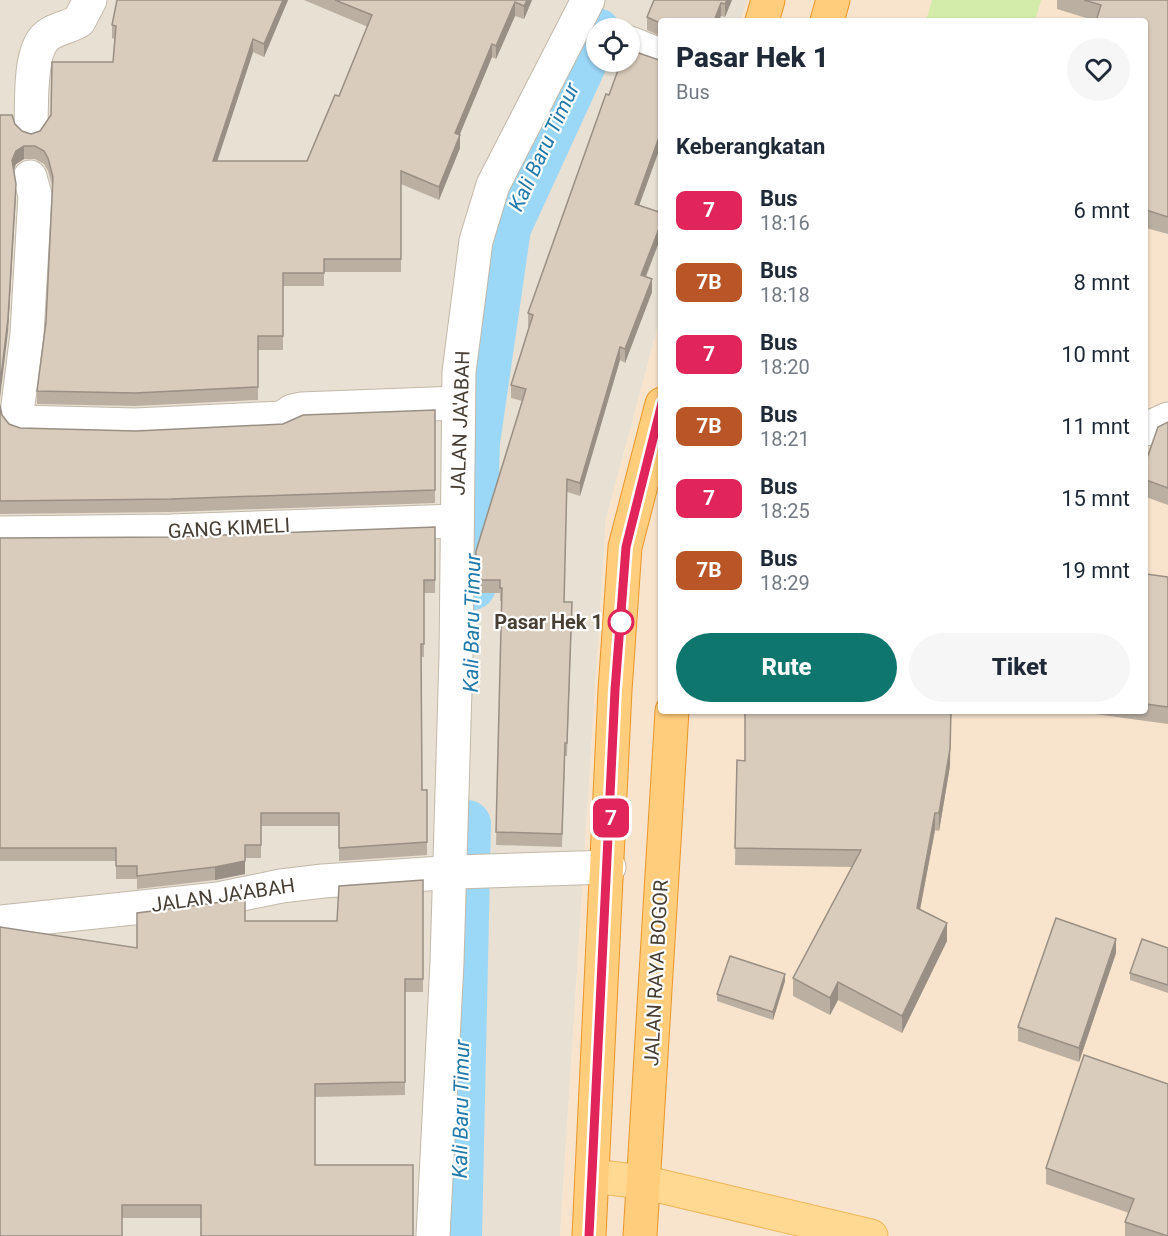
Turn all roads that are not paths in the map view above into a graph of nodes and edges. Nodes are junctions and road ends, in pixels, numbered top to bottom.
1 (90, 0) edge
2 (768, 0) edge
3 (833, 0) edge
4 (763, 18) edge
5 (828, 18) edge
6 (586, 22) edge
7 (640, 47) edge
8 (658, 54) edge
9 (31, 128) dead end
10 (30, 177) dead end
11 (458, 403) junction
12 (1168, 419) edge
13 (658, 420) edge
14 (1148, 428) edge
15 (456, 521) junction
16 (1, 533) edge
17 (672, 714) edge
18 (609, 867) junction
19 (452, 873) junction
20 (0, 922) edge
21 (592, 1176) junction
22 (643, 1182) junction
23 (433, 1236) edge
24 (589, 1236) edge
25 (640, 1236) edge
26 (871, 1236) edge

1 - 9 street
2 - 4 highway
3 - 5 highway
6 - 11 street, JALAN JA'ABAH
7 - 8 street
10 - 11 street
11 - 15 street, JALAN JA'ABAH
12 - 14 street
13 - 18 highway
15 - 16 street, GANG KIMELI
15 - 19 street, JALAN JA'ABAH
17 - 22 highway, JALAN RAYA BOGOR
18 - 19 street, JALAN JA'ABAH
18 - 21 highway
19 - 20 street, JALAN JA'ABAH
19 - 23 street
21 - 22 main road
21 - 24 highway
22 - 25 highway, JALAN RAYA BOGOR
22 - 26 main road

